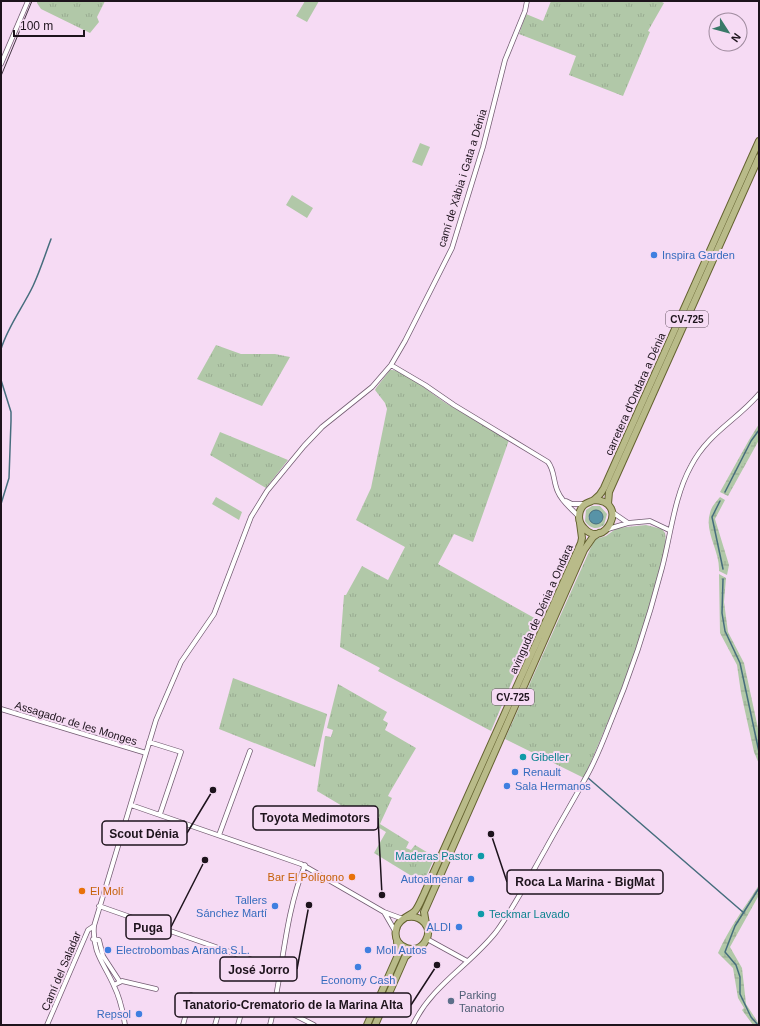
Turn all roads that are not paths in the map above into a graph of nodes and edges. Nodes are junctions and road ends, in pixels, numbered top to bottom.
1 (28, 1) edge
2 (527, 1) edge
3 (1, 64) edge
4 (759, 141) edge
5 (759, 157) edge
6 (391, 365) junction
7 (759, 394) edge
8 (562, 499) junction
9 (594, 500) junction
10 (585, 504) junction
11 (608, 504) junction
12 (612, 512) junction
13 (580, 520) junction
14 (628, 523) junction
15 (608, 529) junction
16 (669, 530) junction
17 (599, 533) junction
18 (1, 709) edge
19 (149, 742) junction
20 (250, 751) dead end
21 (146, 753) junction
22 (131, 805) junction
23 (160, 814) junction
24 (219, 835) junction
25 (305, 865) junction
26 (99, 906) junction
27 (384, 912) junction
28 (406, 918) junction
29 (426, 924) junction
30 (94, 926) junction
31 (395, 931) junction
32 (93, 939) junction
33 (427, 939) junction
34 (397, 940) junction
35 (415, 949) junction
36 (467, 961) junction
37 (281, 970) junction
38 (120, 982) junction
39 (114, 985) junction
40 (156, 989) dead end
41 (191, 995) dead end
42 (276, 1005) junction
43 (243, 1006) junction
44 (273, 1015) junction
45 (48, 1025) edge
46 (125, 1025) edge
47 (183, 1025) edge
48 (215, 1025) edge
49 (238, 1025) edge
50 (270, 1025) edge
51 (314, 1025) edge
52 (367, 1025) edge
53 (375, 1025) edge
54 (413, 1025) edge

1 - 3 street
2 - 6 street, camí de Xàbia i Gata a Dénia
4 - 9 main road, carretera d'Ondara a Dénia / CV-725
5 - 11 main road, carretera d'Ondara a Dénia / CV-725
6 - 8 street
6 - 19 street, camí de Xàbia i Gata a Dénia
7 - 16 street
8 - 10 street
8 - 13 street
9 - 10 main road, CV-725
9 - 11 main road
10 - 13 main road, CV-725
11 - 12 main road
12 - 14 street
12 - 15 main road
13 - 17 main road
13 - 28 main road, avinguda de Dénia a Ondara / CV-725
14 - 15 street
14 - 16 street
15 - 17 main road, CV-725
16 - 36 street
17 - 29 main road, avinguda de Dénia a Ondara / CV-725
18 - 21 street, Assagador de les Monges
19 - 21 street, camí de Xàbia i Gata a Dénia
19 - 23 street
20 - 24 street
21 - 22 street, camí de Xàbia i Gata a Dénia
22 - 23 street
22 - 26 street, camí de Xàbia i Gata a Dénia
23 - 24 street
24 - 25 street
25 - 27 street
25 - 37 street
26 - 30 street, camí de Xàbia i Gata a Dénia
26 - 37 street
27 - 28 street
27 - 31 street
28 - 29 main road
28 - 31 main road, CV-725
29 - 33 main road, CV-725
30 - 32 street, camí de Xàbia i Gata a Dénia
30 - 45 street, Camí del Saladar
31 - 34 main road
32 - 38 street
32 - 39 street, camí de Xàbia i Gata a Dénia
33 - 35 main road
33 - 36 street
34 - 35 main road
34 - 52 main road
35 - 53 main road
36 - 54 street
37 - 42 street
38 - 39 street
38 - 40 street
39 - 46 street, camí de Xàbia i Gata a Dénia
41 - 47 street
42 - 44 street
42 - 51 street
43 - 44 street
43 - 48 street
43 - 49 street
44 - 50 street

